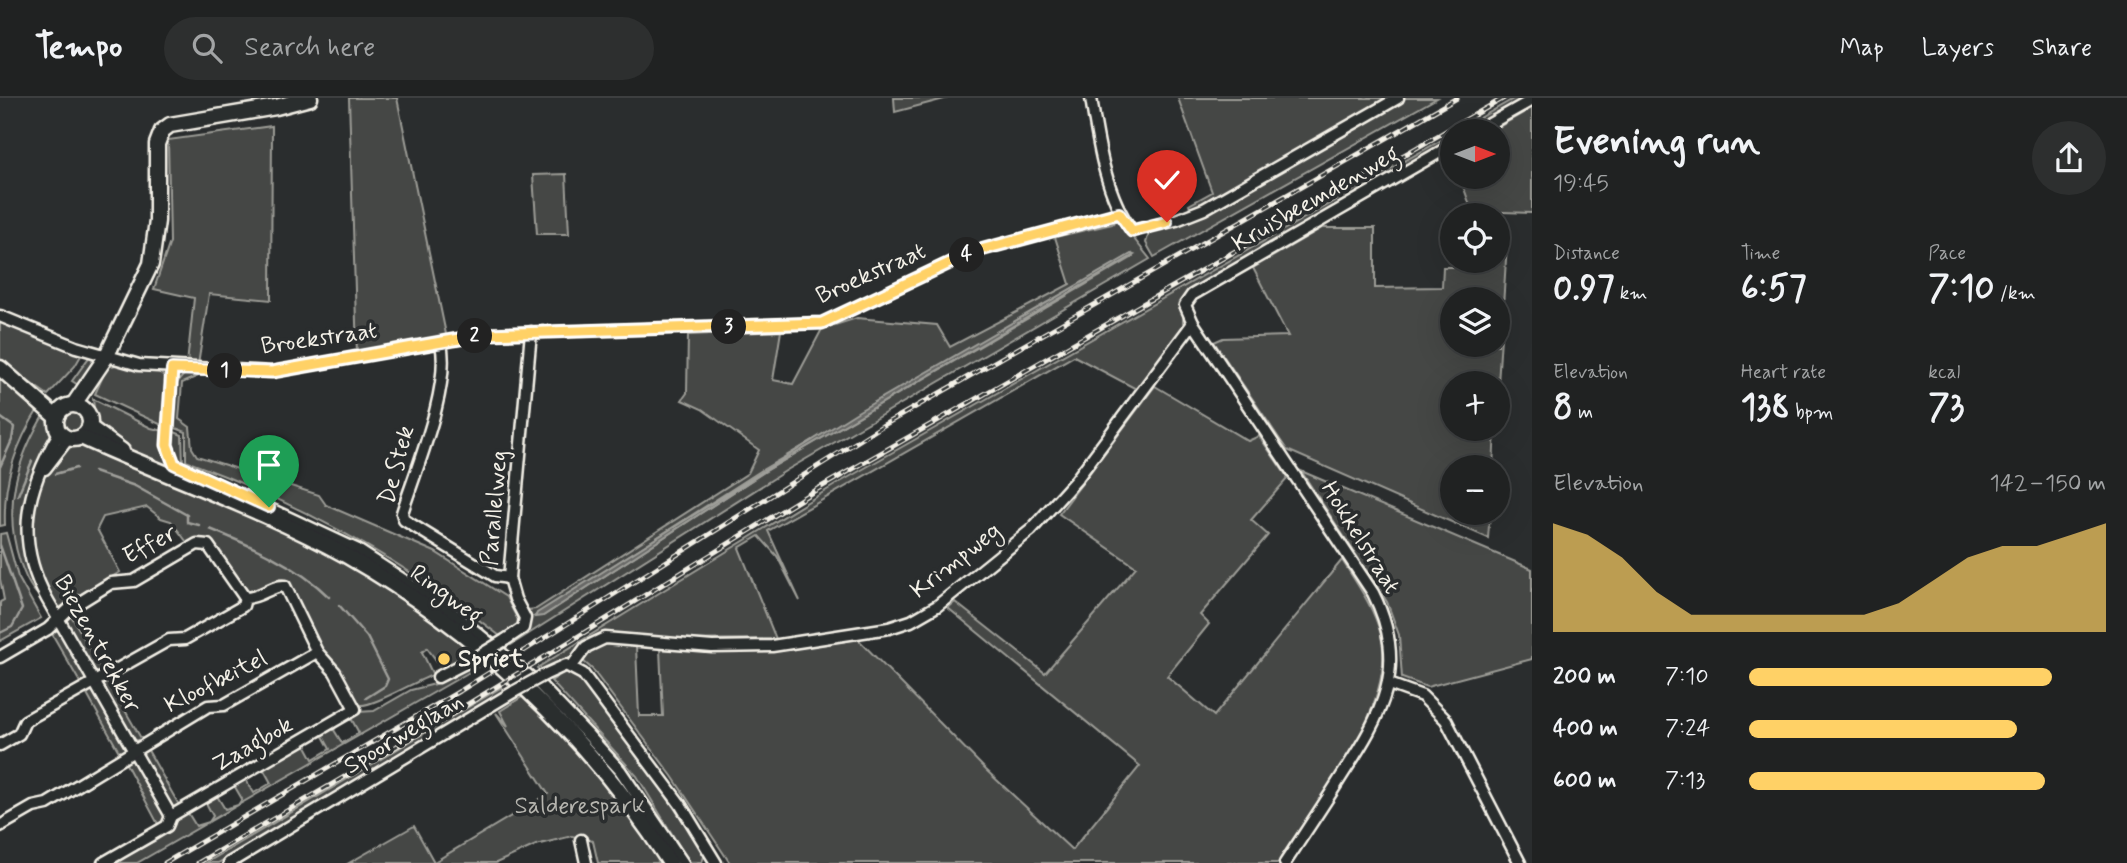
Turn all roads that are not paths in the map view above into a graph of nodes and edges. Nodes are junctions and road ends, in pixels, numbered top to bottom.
1 (310, 98) edge
2 (1091, 98) edge
3 (1398, 98) edge
4 (1532, 100) edge
5 (1498, 119) edge
6 (1440, 152) edge
7 (1119, 213) junction
8 (0, 316) edge
9 (1193, 323) junction
10 (531, 332) junction
11 (441, 344) junction
12 (103, 363) junction
13 (0, 368) edge
14 (172, 369) junction
15 (70, 410) junction
16 (74, 434) junction
17 (509, 578) junction
18 (245, 598) junction
19 (58, 619) junction
20 (317, 652) junction
21 (0, 657) edge
22 (572, 666) junction
23 (438, 677) dead end
24 (95, 684) junction
25 (1389, 684) junction
26 (0, 745) edge
27 (134, 751) junction
28 (171, 817) junction
29 (0, 826) edge
30 (582, 840) dead end
31 (714, 862) edge
32 (103, 863) edge
33 (229, 863) edge
34 (586, 863) edge
35 (670, 863) edge
36 (683, 863) edge
37 (1286, 863) edge
38 (1520, 863) edge

1 - 12 main road
2 - 7 street
3 - 7 street
4 - 5 street
6 - 9 street, Kruisbeemdenweg
7 - 10 street, Broekstraat
8 - 12 street, Broekstraat
9 - 22 street, Krimpweg
9 - 25 street, Hokkelstraat
10 - 11 street, Broekstraat
10 - 17 street, Parallelweg
11 - 14 street, Broekstraat
11 - 17 street, De Stek
12 - 14 street, Broekstraat
12 - 15 main road
13 - 15 main road
14 - 36 street
15 - 16 main road
15 - 16 main road
16 - 19 street, Biezentrekker
16 - 35 main road, Ringweg
17 - 23 street, Parallelweg, bridge
18 - 19 street, Effer
18 - 20 street
18 - 24 street
19 - 21 street
19 - 24 street, Biezentrekker
20 - 27 street, Kloofbeitel
20 - 28 street, Zaagbok
22 - 31 street
22 - 33 street, Spoorweglaan, bridge
24 - 26 street
24 - 27 street, Biezentrekker
25 - 37 street, Hokkelstraat
25 - 38 street
27 - 28 street, Biezentrekker
27 - 29 street, Kloofbeitel
28 - 32 street, Zaagbok
30 - 34 street

